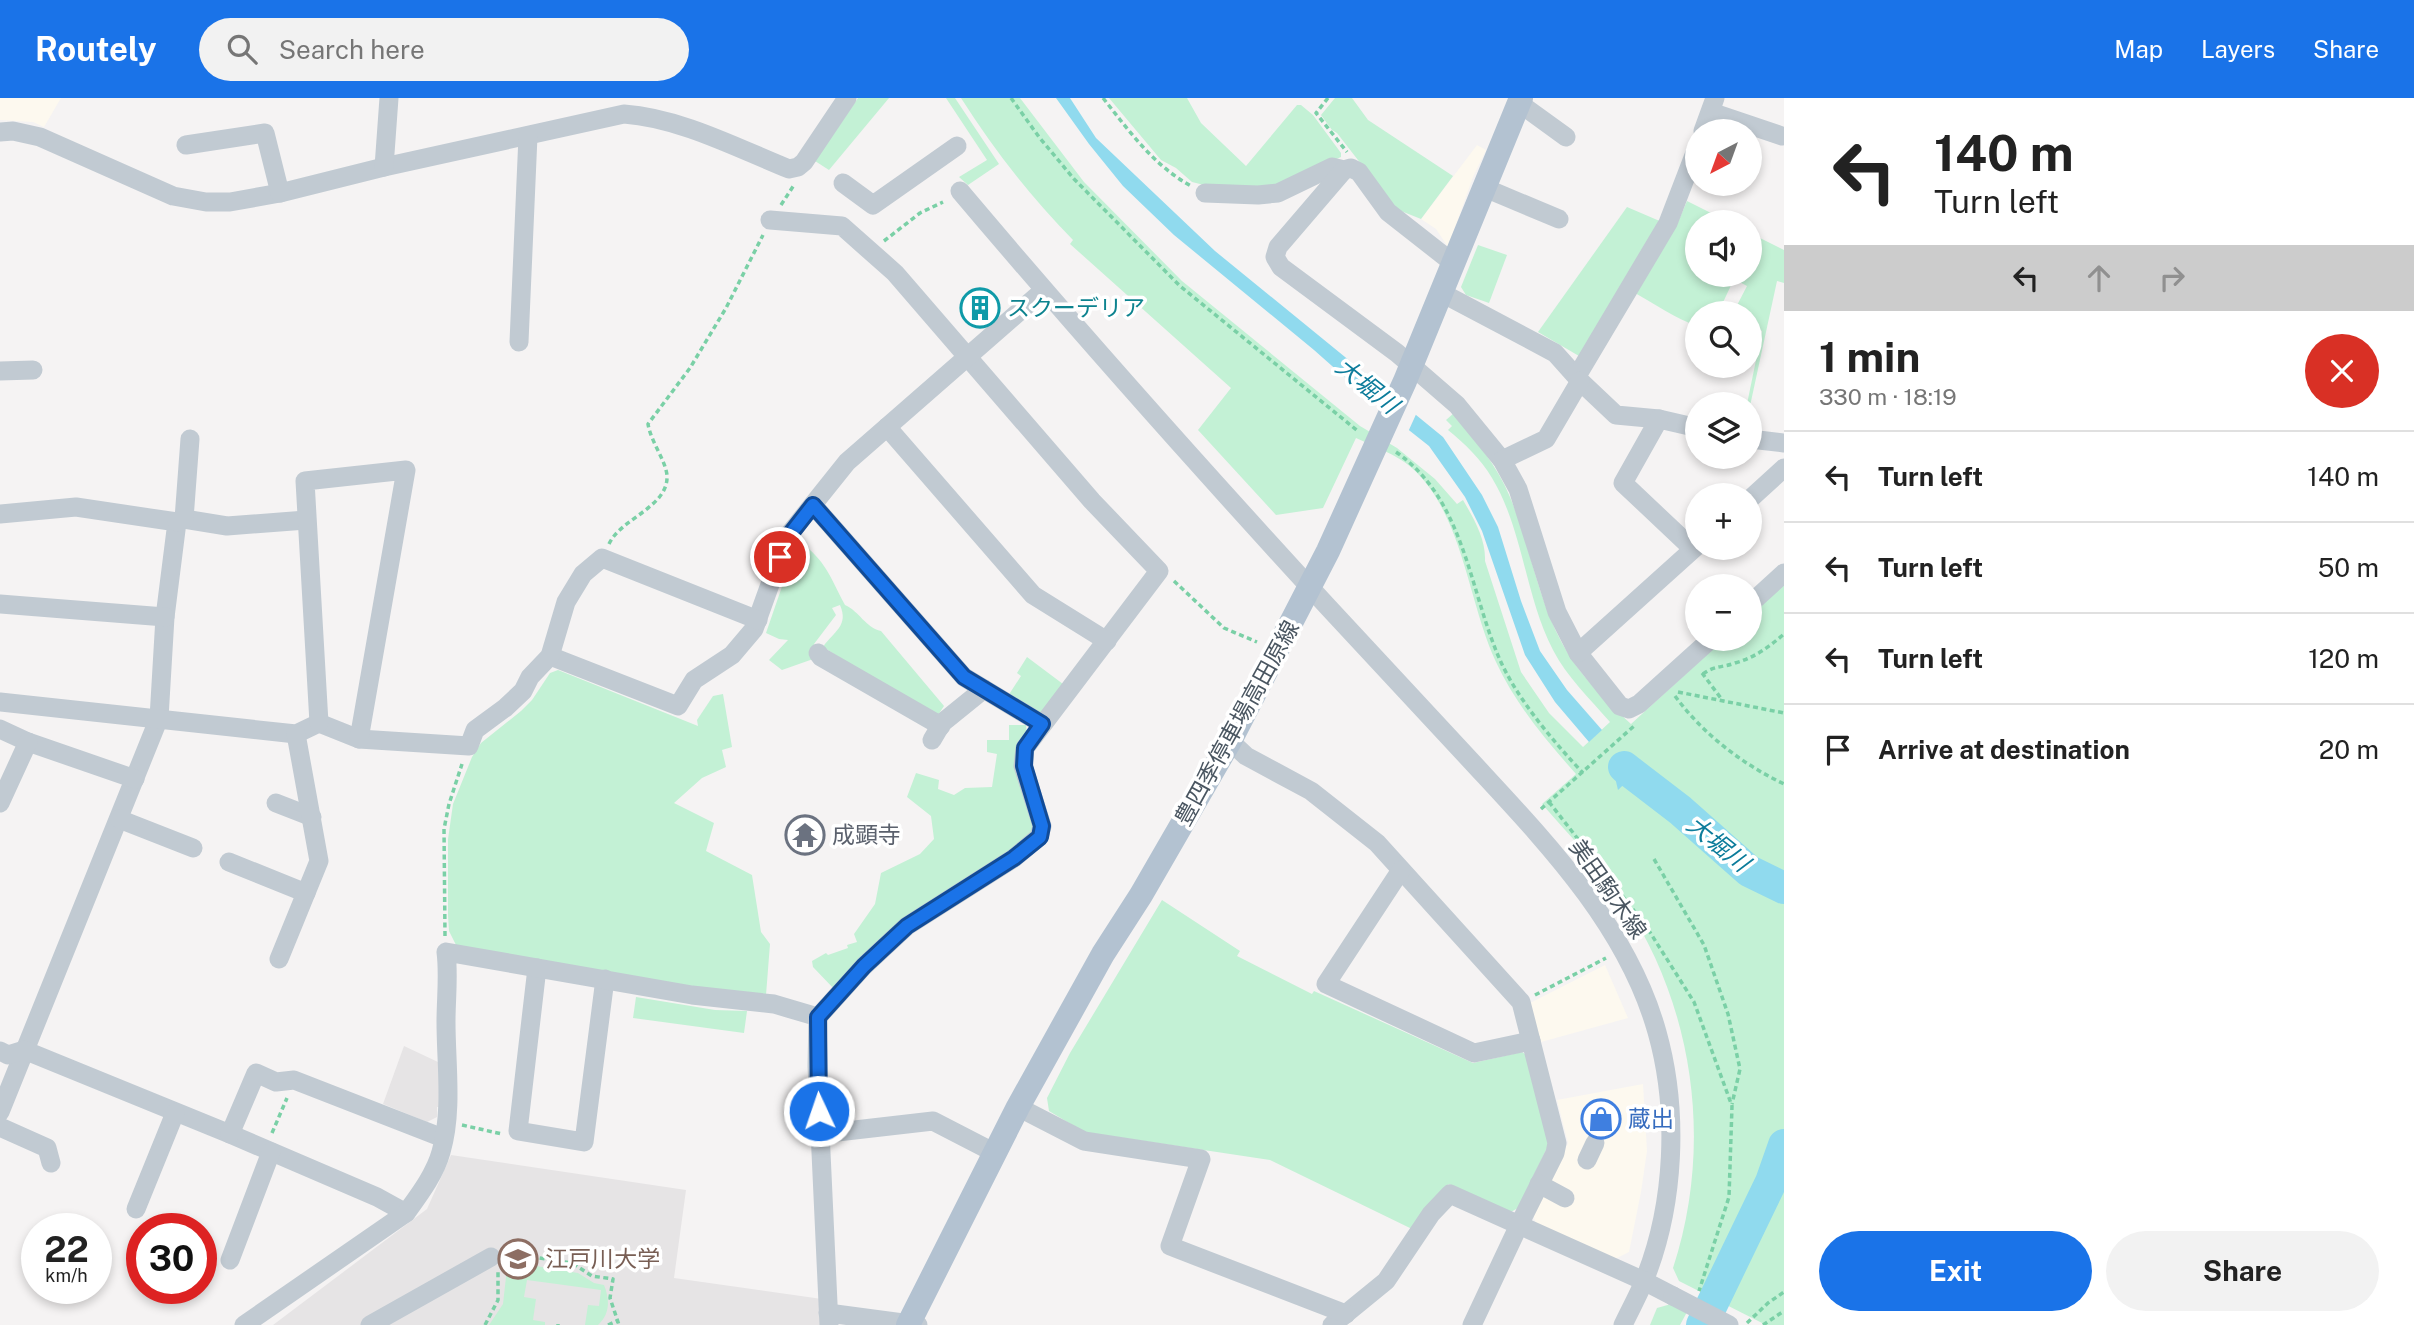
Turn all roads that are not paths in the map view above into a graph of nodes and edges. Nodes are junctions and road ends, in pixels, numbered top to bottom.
1 (389, 98) edge
2 (847, 98) edge
3 (1520, 101) edge
4 (1713, 105) edge
5 (642, 107) edge
6 (0, 132) edge
7 (528, 135) junction
8 (1782, 136) dead end
9 (1566, 137) dead end
10 (186, 145) dead end
11 (957, 146) dead end
12 (384, 167) junction
13 (1347, 169) junction
14 (1685, 179) edge
15 (843, 183) dead end
16 (1485, 188) junction
17 (280, 193) junction
18 (1205, 193) road end
19 (952, 196) road end
20 (1559, 219) dead end
21 (770, 220) road end
22 (1453, 263) junction
23 (1044, 290) junction
24 (1440, 292) junction
25 (519, 342) dead end
26 (966, 357) junction
27 (33, 370) dead end
28 (0, 371) edge
29 (1408, 374) junction
30 (1579, 379) junction
31 (1658, 419) junction
32 (1685, 425) edge
33 (887, 426) junction
34 (190, 439) dead end
35 (1762, 440) edge
36 (1784, 443) edge
37 (1502, 460) junction
38 (1784, 468) edge
39 (1762, 488) edge
40 (813, 505) junction
41 (0, 514) edge
42 (181, 520) junction
43 (306, 520) junction
44 (1685, 538) edge
45 (1685, 556) edge
46 (1784, 573) edge
47 (1310, 587) junction
48 (1762, 593) edge
49 (0, 604) edge
50 (165, 617) junction
51 (758, 620) junction
52 (1107, 641) junction
53 (1698, 651) edge
54 (818, 653) dead end
55 (1578, 653) junction
56 (550, 656) junction
57 (984, 689) junction
58 (0, 702) edge
59 (159, 718) junction
60 (320, 723) junction
61 (1042, 724) junction
62 (0, 729) edge
63 (296, 734) junction
64 (359, 739) junction
65 (1230, 741) junction
66 (28, 742) junction
67 (135, 779) junction
68 (0, 803) edge
69 (276, 803) dead end
70 (312, 817) junction
71 (119, 819) junction
72 (193, 848) dead end
73 (229, 862) dead end
74 (1401, 870) junction
75 (306, 893) junction
76 (279, 959) dead end
77 (537, 968) junction
78 (605, 979) junction
79 (818, 1017) junction
80 (1531, 1041) junction
81 (24, 1050) junction
82 (0, 1051) edge
83 (1018, 1107) junction
84 (0, 1112) edge
85 (175, 1112) junction
86 (0, 1127) edge
87 (445, 1130) junction
88 (230, 1134) junction
89 (820, 1134) junction
90 (268, 1151) junction
91 (995, 1153) junction
92 (51, 1163) dead end
93 (1539, 1184) junction
94 (1565, 1198) dead end
95 (136, 1209) dead end
96 (406, 1213) junction
97 (1519, 1224) junction
98 (491, 1257) road end
99 (230, 1260) dead end
100 (1644, 1281) junction
101 (829, 1319) edge
102 (1339, 1319) edge
103 (1739, 1323) edge
104 (912, 1324) edge
105 (244, 1325) edge
106 (370, 1325) edge
107 (1472, 1325) edge
108 (1623, 1325) edge

1 - 12 street
2 - 5 street
3 - 9 street
3 - 16 main road, 豊四季停車場高田原線
4 - 8 street
5 - 7 street
6 - 17 street
7 - 12 street
7 - 25 street
10 - 17 street
11 - 15 street
12 - 17 street
13 - 18 street
13 - 22 street
13 - 29 street
14 - 30 street
16 - 20 street
16 - 22 main road, 豊四季停車場高田原線
19 - 23 street, 美田駒木線
21 - 26 street
22 - 24 main road, 豊四季停車場高田原線
23 - 26 street
23 - 47 street, 美田駒木線
24 - 29 main road, 豊四季停車場高田原線
24 - 30 street
26 - 33 street
26 - 52 street
27 - 28 street
29 - 37 street
29 - 47 main road, 豊四季停車場高田原線
30 - 31 street
30 - 37 street
31 - 32 street
31 - 44 street
33 - 40 street
33 - 52 street
34 - 42 street
35 - 36 street
37 - 55 street
38 - 39 street
40 - 51 street
40 - 57 street
41 - 42 street
42 - 43 street
42 - 50 street
43 - 60 street
43 - 64 street
45 - 55 street
46 - 48 street
47 - 65 main road, 豊四季停車場高田原線
47 - 100 street, 美田駒木線
49 - 50 street
50 - 59 street
51 - 56 street
51 - 56 street
52 - 61 street
53 - 55 street
54 - 57 street
56 - 64 street
57 - 61 street
58 - 59 street
59 - 63 street
59 - 67 street
60 - 63 street
60 - 64 street
61 - 79 street
62 - 66 street
63 - 70 street
65 - 74 street
65 - 83 main road, 豊四季停車場高田原線
66 - 67 street
66 - 68 street
67 - 71 street
69 - 70 street
70 - 75 street
71 - 72 street
71 - 81 street
73 - 75 street
74 - 80 street
74 - 80 street
75 - 76 street
77 - 78 street
77 - 78 street
77 - 87 street
78 - 79 street
79 - 89 street
80 - 93 street
81 - 82 street
81 - 84 street
81 - 85 street
83 - 91 main road, 豊四季停車場高田原線
83 - 102 street
85 - 88 street
85 - 95 street
86 - 92 street
87 - 88 street
87 - 96 street
88 - 90 street
89 - 91 street
89 - 101 street
90 - 96 street
90 - 99 street
91 - 104 main road, 豊四季停車場高田原線
93 - 94 street
93 - 97 street
96 - 105 street
97 - 100 street
97 - 102 street
97 - 107 street
98 - 106 street
100 - 103 street, bridge
100 - 108 street, 美田駒木線
101 - 104 street

